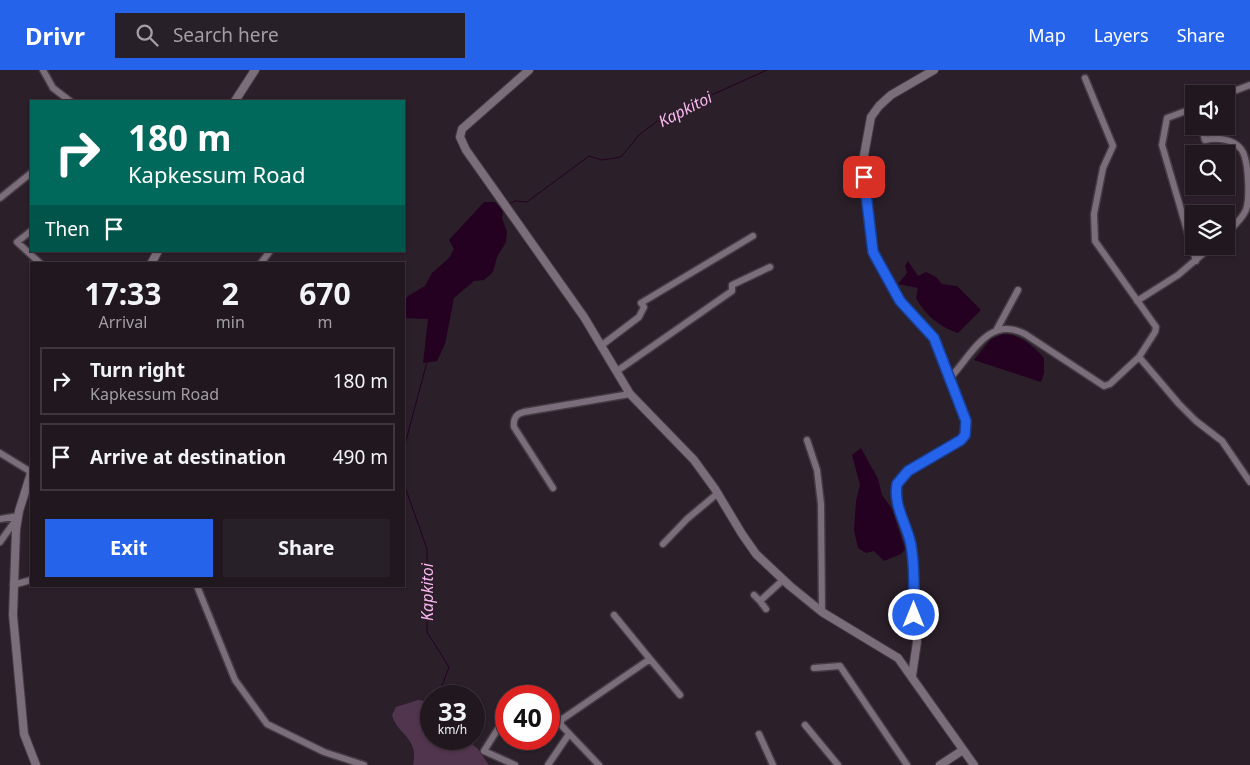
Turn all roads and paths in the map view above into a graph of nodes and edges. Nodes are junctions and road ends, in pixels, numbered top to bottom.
1 (43, 70) edge
2 (255, 70) edge
3 (530, 70) edge
4 (934, 70) edge
5 (1085, 78) dead end
6 (1250, 84) edge
7 (1235, 90) edge
8 (69, 100) edge
9 (236, 100) edge
10 (1185, 111) edge
11 (1204, 135) edge
12 (30, 174) edge
13 (0, 198) edge
14 (1235, 223) edge
15 (30, 232) edge
16 (753, 236) dead end
17 (1202, 255) edge
18 (1196, 261) junction
19 (39, 262) edge
20 (770, 267) dead end
21 (1018, 290) dead end
22 (1137, 301) junction
23 (997, 329) junction
24 (602, 345) junction
25 (1139, 357) junction
26 (618, 371) junction
27 (951, 378) junction
28 (630, 394) junction
29 (807, 440) dead end
30 (0, 453) edge
31 (30, 471) edge
32 (30, 475) edge
33 (1250, 482) edge
34 (553, 488) dead end
35 (718, 493) junction
36 (18, 516) junction
37 (0, 519) edge
38 (0, 542) edge
39 (663, 544) dead end
40 (30, 580) edge
41 (783, 580) junction
42 (13, 585) junction
43 (197, 587) edge
44 (754, 595) dead end
45 (760, 601) junction
46 (766, 609) dead end
47 (822, 612) junction
48 (614, 615) dead end
49 (650, 659) junction
50 (814, 668) dead end
51 (912, 676) junction
52 (680, 696) dead end
53 (805, 725) dead end
54 (495, 734) edge
55 (569, 734) junction
56 (759, 734) dead end
57 (963, 750) junction
58 (36, 765) edge
59 (364, 765) edge
60 (515, 765) edge
61 (548, 765) edge
62 (599, 765) edge
63 (772, 765) edge
64 (838, 765) edge
65 (907, 765) edge
66 (940, 765) edge
67 (974, 765) edge

1 - 8 street
2 - 9 street
3 - 24 street
4 - 27 street
5 - 22 street
6 - 7 street
10 - 18 street
11 - 14 street
12 - 13 street
15 - 19 street
16 - 24 street
17 - 18 street
18 - 22 street
20 - 26 street
21 - 23 street
22 - 25 street
23 - 25 street
23 - 27 street
24 - 26 street
25 - 33 street
26 - 28 street
27 - 51 street
28 - 34 street
28 - 35 street
29 - 47 street
30 - 31 street
32 - 36 street
35 - 39 street
35 - 41 street
36 - 37 street
36 - 38 street
36 - 42 street
40 - 42 street
41 - 45 street
41 - 47 street
42 - 58 street
43 - 59 street
44 - 45 street
45 - 46 street
47 - 51 street
48 - 49 street
49 - 52 street
49 - 55 street
50 - 65 street
51 - 57 street
53 - 64 street
54 - 60 street
55 - 61 street
55 - 62 street
56 - 63 street
57 - 66 street
57 - 67 street

